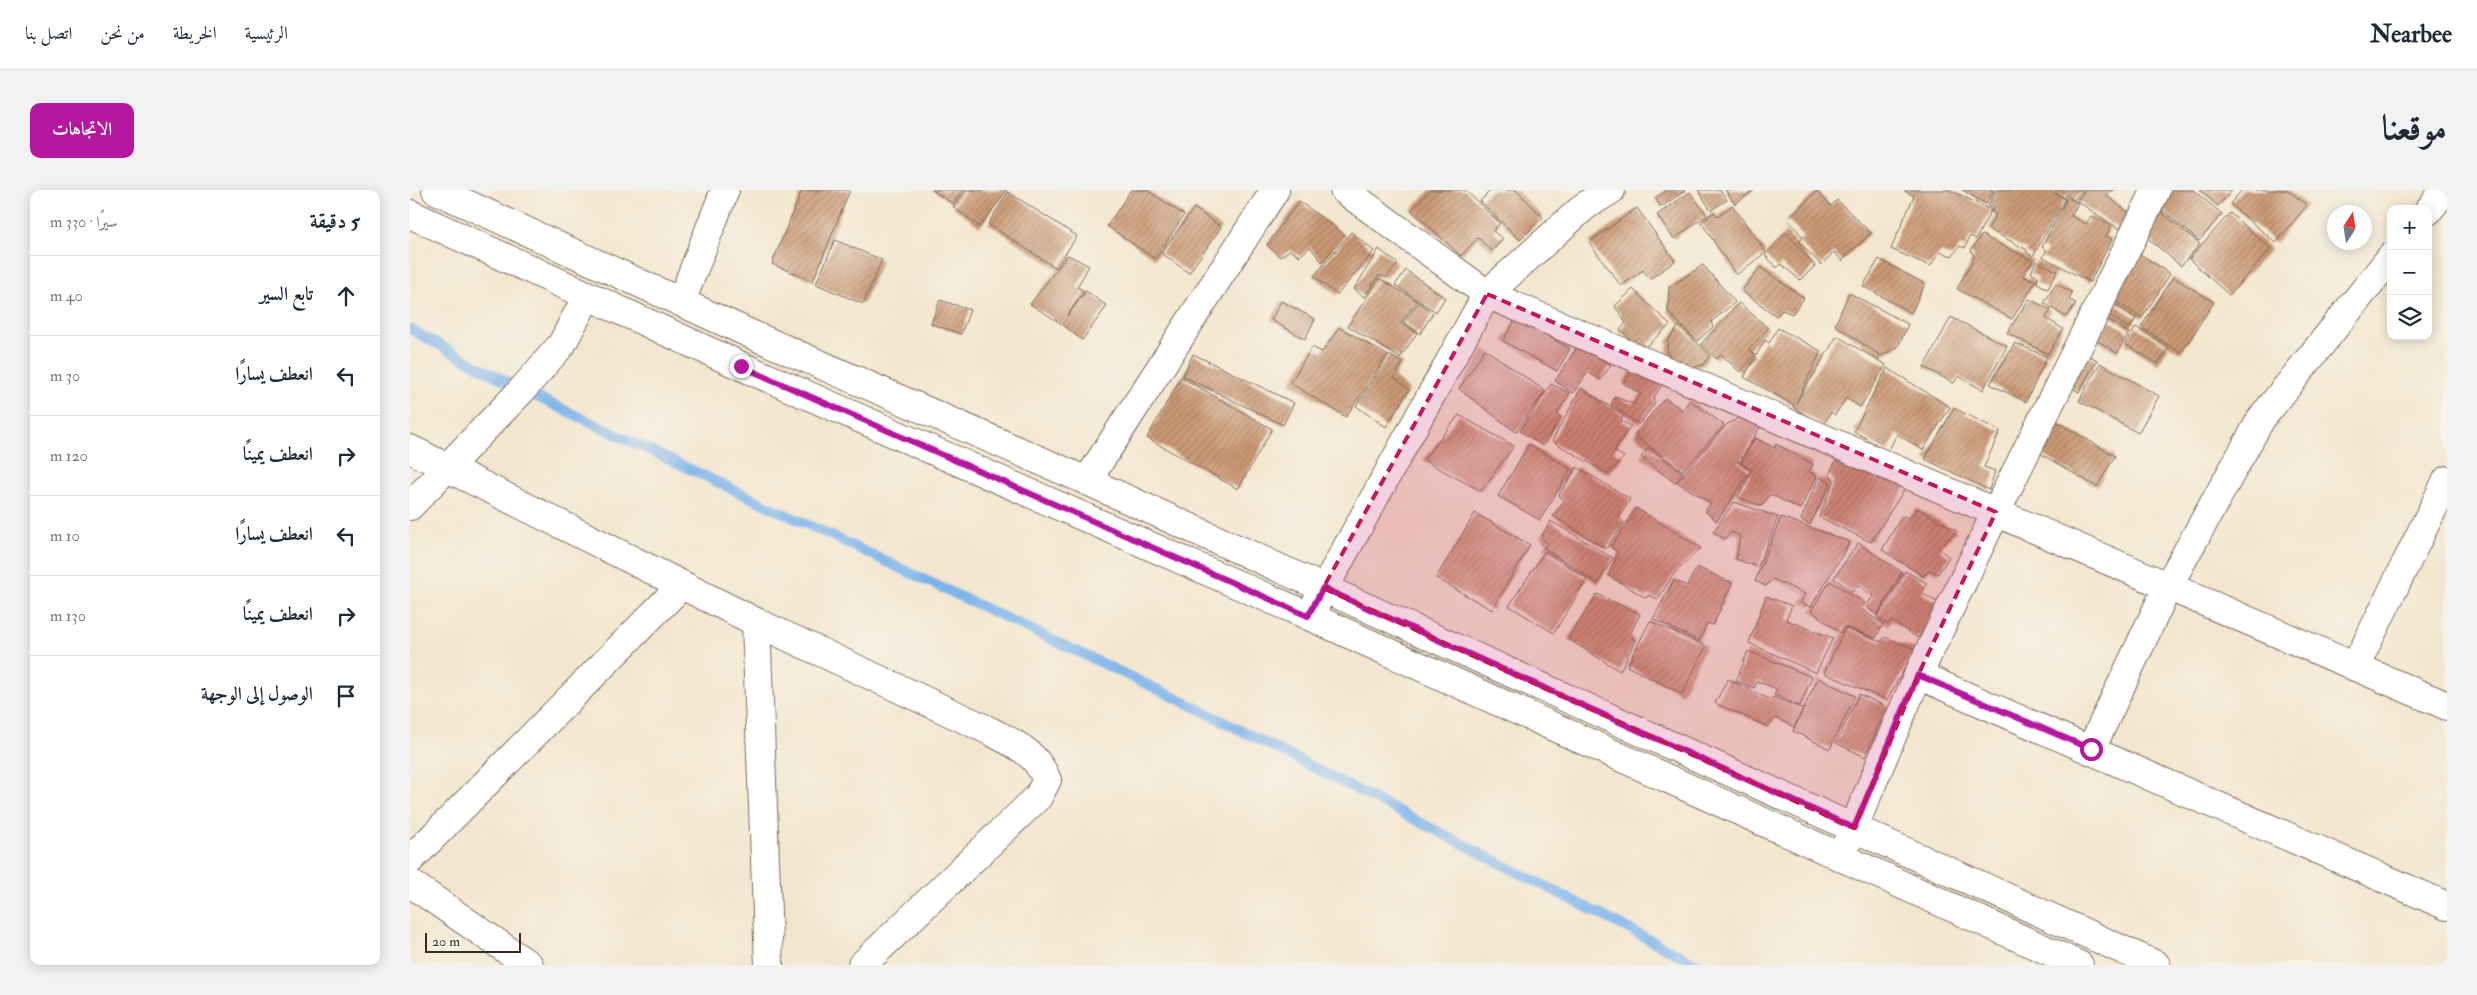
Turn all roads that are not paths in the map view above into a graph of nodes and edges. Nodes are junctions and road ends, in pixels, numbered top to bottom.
1 (436, 190) edge
2 (725, 190) edge
3 (1275, 190) edge
4 (1344, 190) edge
5 (1611, 190) edge
6 (2156, 190) edge
7 (2445, 190) edge
8 (1590, 198) edge
9 (2432, 206) edge
10 (410, 214) edge
11 (2387, 262) edge
12 (603, 266) junction
13 (1487, 294) junction
14 (587, 296) junction
15 (680, 302) junction
16 (712, 316) junction
17 (698, 346) junction
18 (410, 450) edge
19 (448, 468) junction
20 (2447, 480) edge
21 (1087, 481) junction
22 (410, 506) edge
23 (1996, 512) junction
24 (682, 585) junction
25 (2168, 586) junction
26 (1323, 588) junction
27 (1308, 616) junction
28 (756, 622) junction
29 (2355, 667) junction
30 (1918, 675) junction
31 (2447, 706) edge
32 (2091, 749) junction
33 (1854, 828) junction
34 (1841, 857) junction
35 (410, 860) edge
36 (410, 883) edge
37 (2447, 906) edge
38 (529, 965) edge
39 (770, 965) edge
40 (862, 965) edge
41 (2079, 965) edge
42 (2156, 965) edge

1 - 12 street
2 - 15 street
3 - 21 street
4 - 13 street
5 - 8 street
6 - 23 street
7 - 9 street
8 - 13 street
10 - 14 street
11 - 25 street
12 - 14 street
12 - 15 street
13 - 23 street
13 - 26 street
14 - 17 street
14 - 19 street
15 - 16 street
16 - 17 street
16 - 21 street
17 - 27 street
18 - 19 street
19 - 22 street
19 - 24 street
20 - 29 street
21 - 26 street
23 - 25 street
23 - 30 street
24 - 28 street
24 - 35 street
25 - 29 street
25 - 32 street
26 - 27 street
26 - 33 street
27 - 34 street
28 - 39 street
28 - 40 street
29 - 31 street
30 - 32 street
30 - 33 street
32 - 37 street
33 - 34 street
33 - 42 street
34 - 41 street
36 - 38 street

